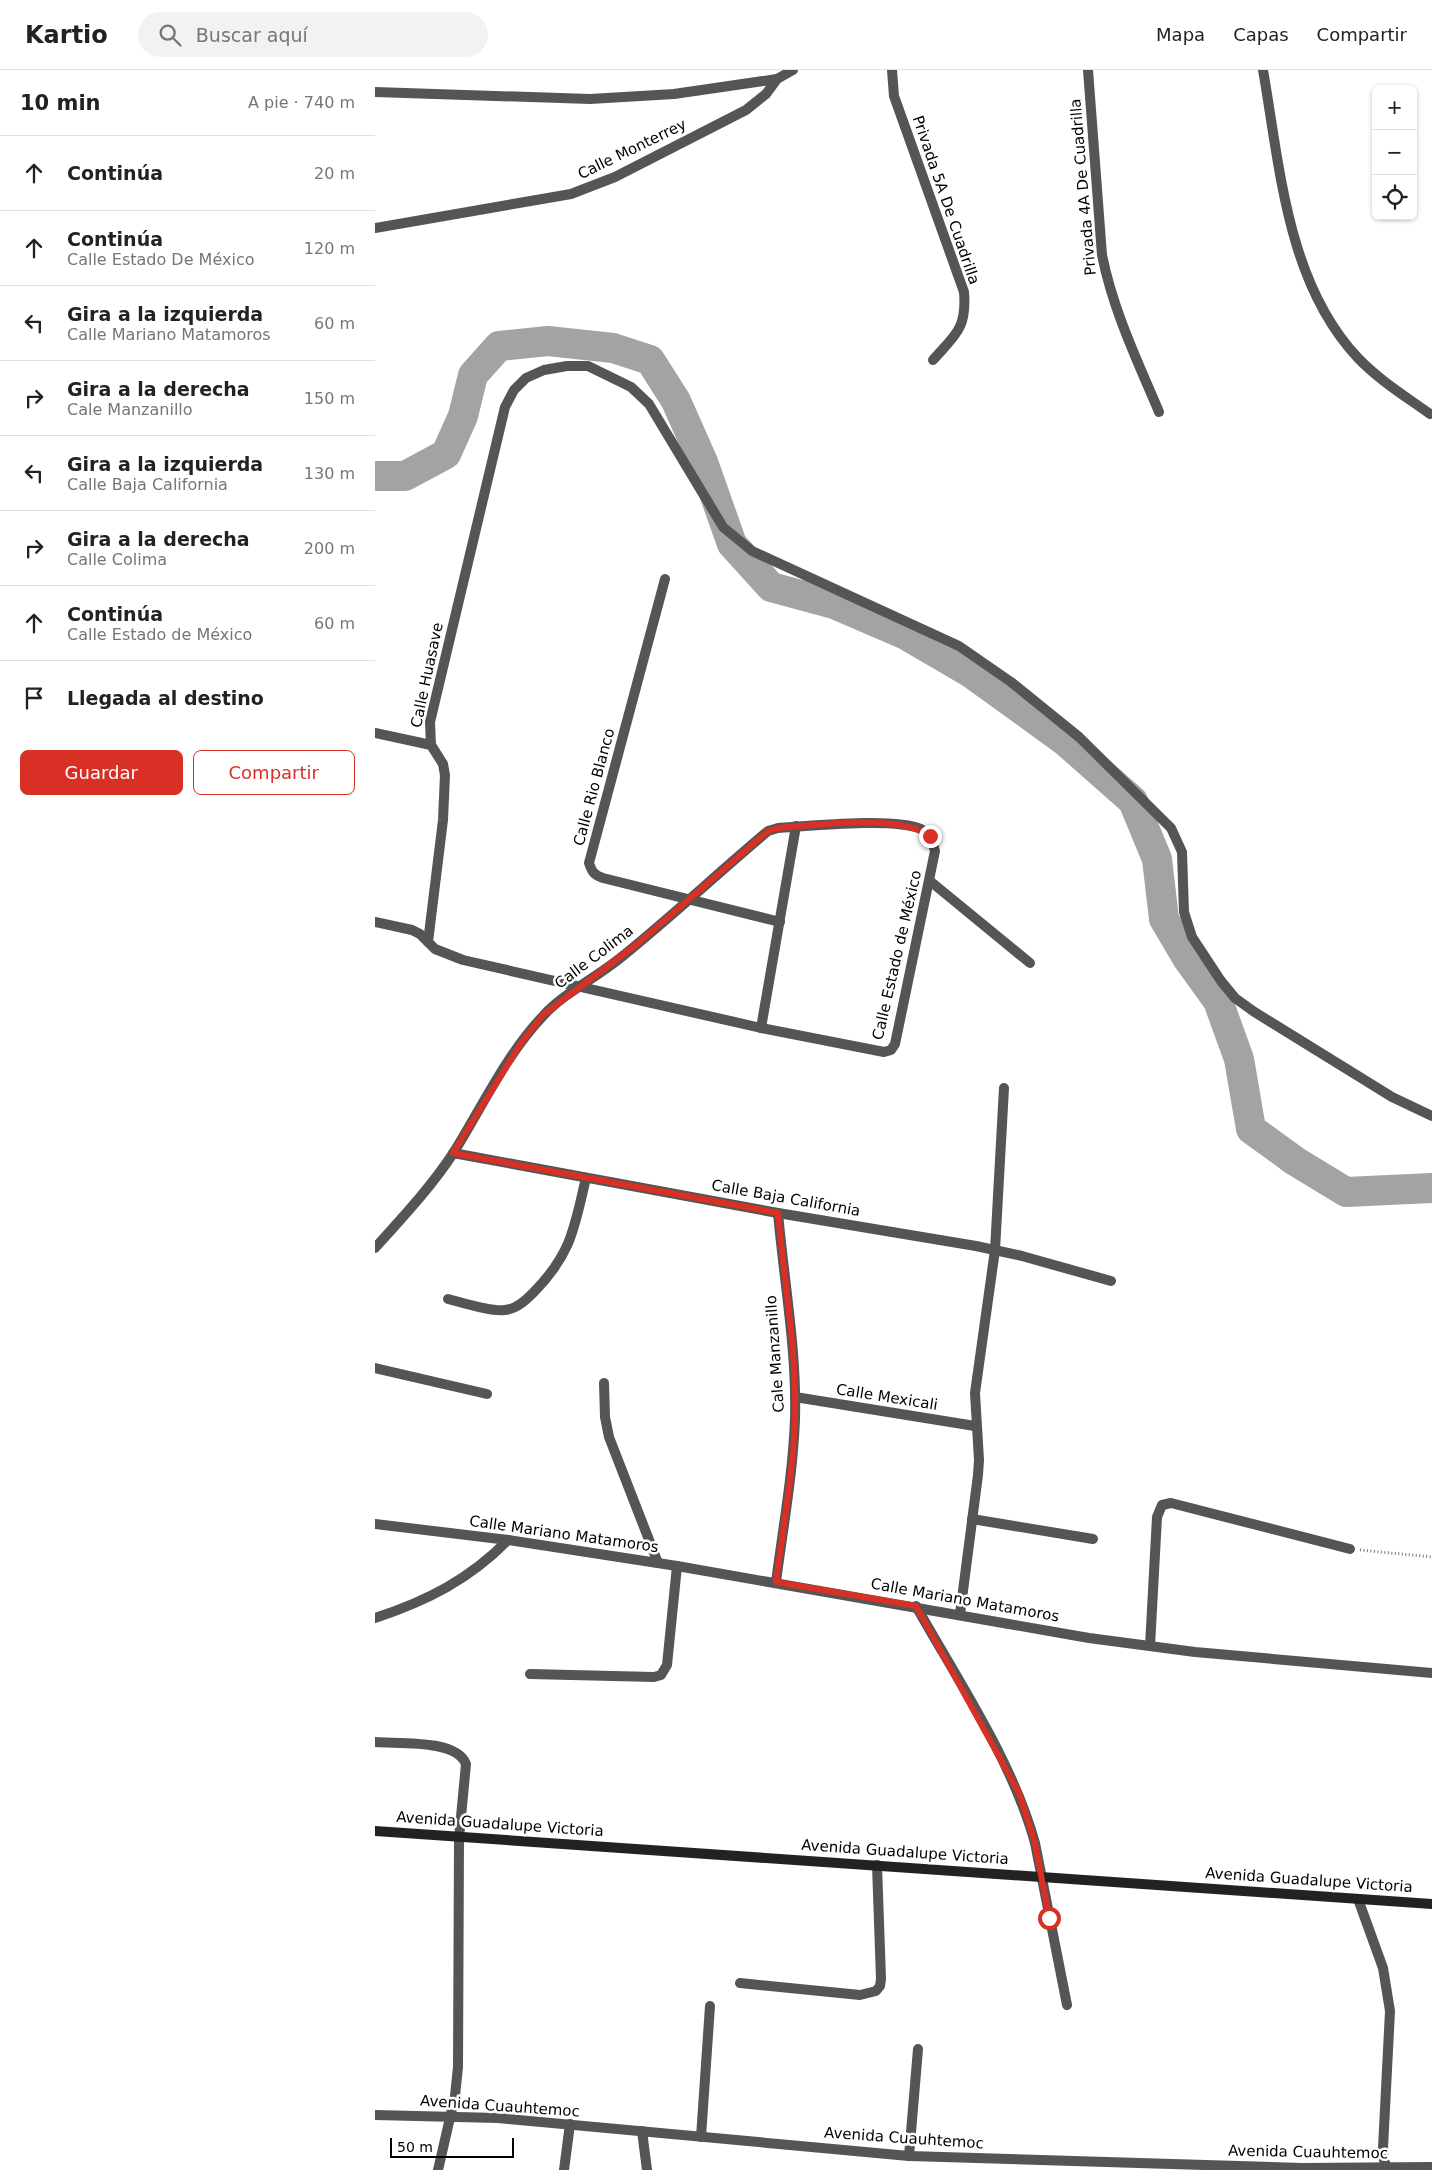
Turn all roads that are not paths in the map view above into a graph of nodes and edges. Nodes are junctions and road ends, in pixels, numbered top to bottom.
1 (793, 70) edge
2 (892, 70) edge
3 (1088, 70) edge
4 (1263, 70) edge
5 (777, 79) junction
6 (375, 92) edge
7 (375, 228) edge
8 (933, 360) dead end
9 (1159, 412) dead end
10 (1430, 414) dead end
11 (665, 579) dead end
12 (375, 733) edge
13 (431, 745) junction
14 (796, 826) junction
15 (930, 881) junction
16 (687, 900) junction
17 (375, 922) edge
18 (780, 922) junction
19 (428, 942) junction
20 (1030, 963) dead end
21 (579, 988) junction
22 (761, 1028) junction
23 (1004, 1088) dead end
24 (1432, 1116) edge
25 (453, 1153) junction
26 (586, 1178) junction
27 (778, 1213) junction
28 (375, 1248) edge
29 (995, 1250) junction
30 (1111, 1281) dead end
31 (449, 1299) dead end
32 (375, 1368) edge
33 (605, 1383) dead end
34 (487, 1394) dead end
35 (795, 1397) junction
36 (975, 1426) junction
37 (972, 1519) junction
38 (375, 1524) edge
39 (1093, 1539) dead end
40 (508, 1540) junction
41 (1350, 1549) road end
42 (658, 1563) junction
43 (677, 1566) junction
44 (776, 1582) junction
45 (916, 1606) junction
46 (960, 1614) junction
47 (375, 1618) edge
48 (1150, 1646) junction
49 (1432, 1673) edge
50 (530, 1674) dead end
51 (375, 1742) edge
52 (375, 1831) edge
53 (459, 1838) junction
54 (877, 1865) junction
55 (1041, 1876) junction
56 (1358, 1899) junction
57 (1432, 1904) edge
58 (740, 1983) dead end
59 (1067, 2005) dead end
60 (710, 2006) dead end
61 (918, 2049) dead end
62 (375, 2115) edge
63 (451, 2116) junction
64 (571, 2124) junction
65 (642, 2131) junction
66 (701, 2137) junction
67 (909, 2156) junction
68 (1114, 2166) edge
69 (1432, 2167) edge
70 (1302, 2169) edge
71 (1387, 2169) edge
72 (438, 2170) edge
73 (565, 2170) edge
74 (647, 2170) edge

1 - 5 street, Calle Monterrey
2 - 8 street, Privada 5A De Cuadrilla
3 - 9 street, Privada 4A De Cuadrilla
4 - 10 street
5 - 6 street
5 - 7 street, Calle Monterrey
11 - 16 street, Calle Rio Blanco
12 - 13 street
13 - 19 street, Calle Huasave
13 - 24 street, Calle Huasave
14 - 15 street, Calle Estado de México
14 - 16 street, Calle Colima
14 - 18 street
15 - 20 street
15 - 22 street, Calle Estado de México
16 - 18 street, Calle Rio Blanco
16 - 21 street, Calle Colima
17 - 19 street
18 - 22 street
19 - 21 street
21 - 22 street
21 - 25 street, Calle Colima
23 - 29 street
25 - 26 street, Calle Baja California
25 - 28 street, Calle Colima
26 - 27 street, Calle Baja California
26 - 31 street
27 - 29 street, Calle Baja California
27 - 35 street, Cale Manzanillo
29 - 30 street, Calle Baja California
29 - 36 street
32 - 34 street
33 - 42 street
35 - 36 street, Calle Mexicali
35 - 44 street, Cale Manzanillo
36 - 37 street
37 - 39 street
37 - 46 street
38 - 40 street, Calle Mariano Matamoros
40 - 42 street, Calle Mariano Matamoros
40 - 47 street
41 - 48 street
42 - 43 street, Calle Mariano Matamoros
43 - 44 street, Calle Mariano Matamoros
43 - 50 street
44 - 45 street, Calle Mariano Matamoros
45 - 46 street, Calle Mariano Matamoros
45 - 55 street
46 - 48 street, Calle Mariano Matamoros
48 - 49 street, Calle Mariano Matamoros
51 - 53 street
52 - 53 main road, Avenida Guadalupe Victoria
53 - 54 main road, Avenida Guadalupe Victoria
53 - 63 street
54 - 55 main road, Avenida Guadalupe Victoria
54 - 58 street
55 - 56 main road, Avenida Guadalupe Victoria
55 - 59 street
56 - 57 main road, Avenida Guadalupe Victoria
56 - 71 street
60 - 66 street
61 - 67 street
62 - 63 street, Avenida Cuauhtemoc
63 - 64 street, Avenida Cuauhtemoc
63 - 72 street
64 - 65 street, Avenida Cuauhtemoc
64 - 73 street
65 - 66 street, Avenida Cuauhtemoc
65 - 74 street
66 - 67 street, Avenida Cuauhtemoc
67 - 68 street, Avenida Cuauhtemoc
68 - 70 street, Avenida Cuauhtemoc
69 - 71 street, Avenida Cuauhtemoc
70 - 71 street, Avenida Cuauhtemoc

